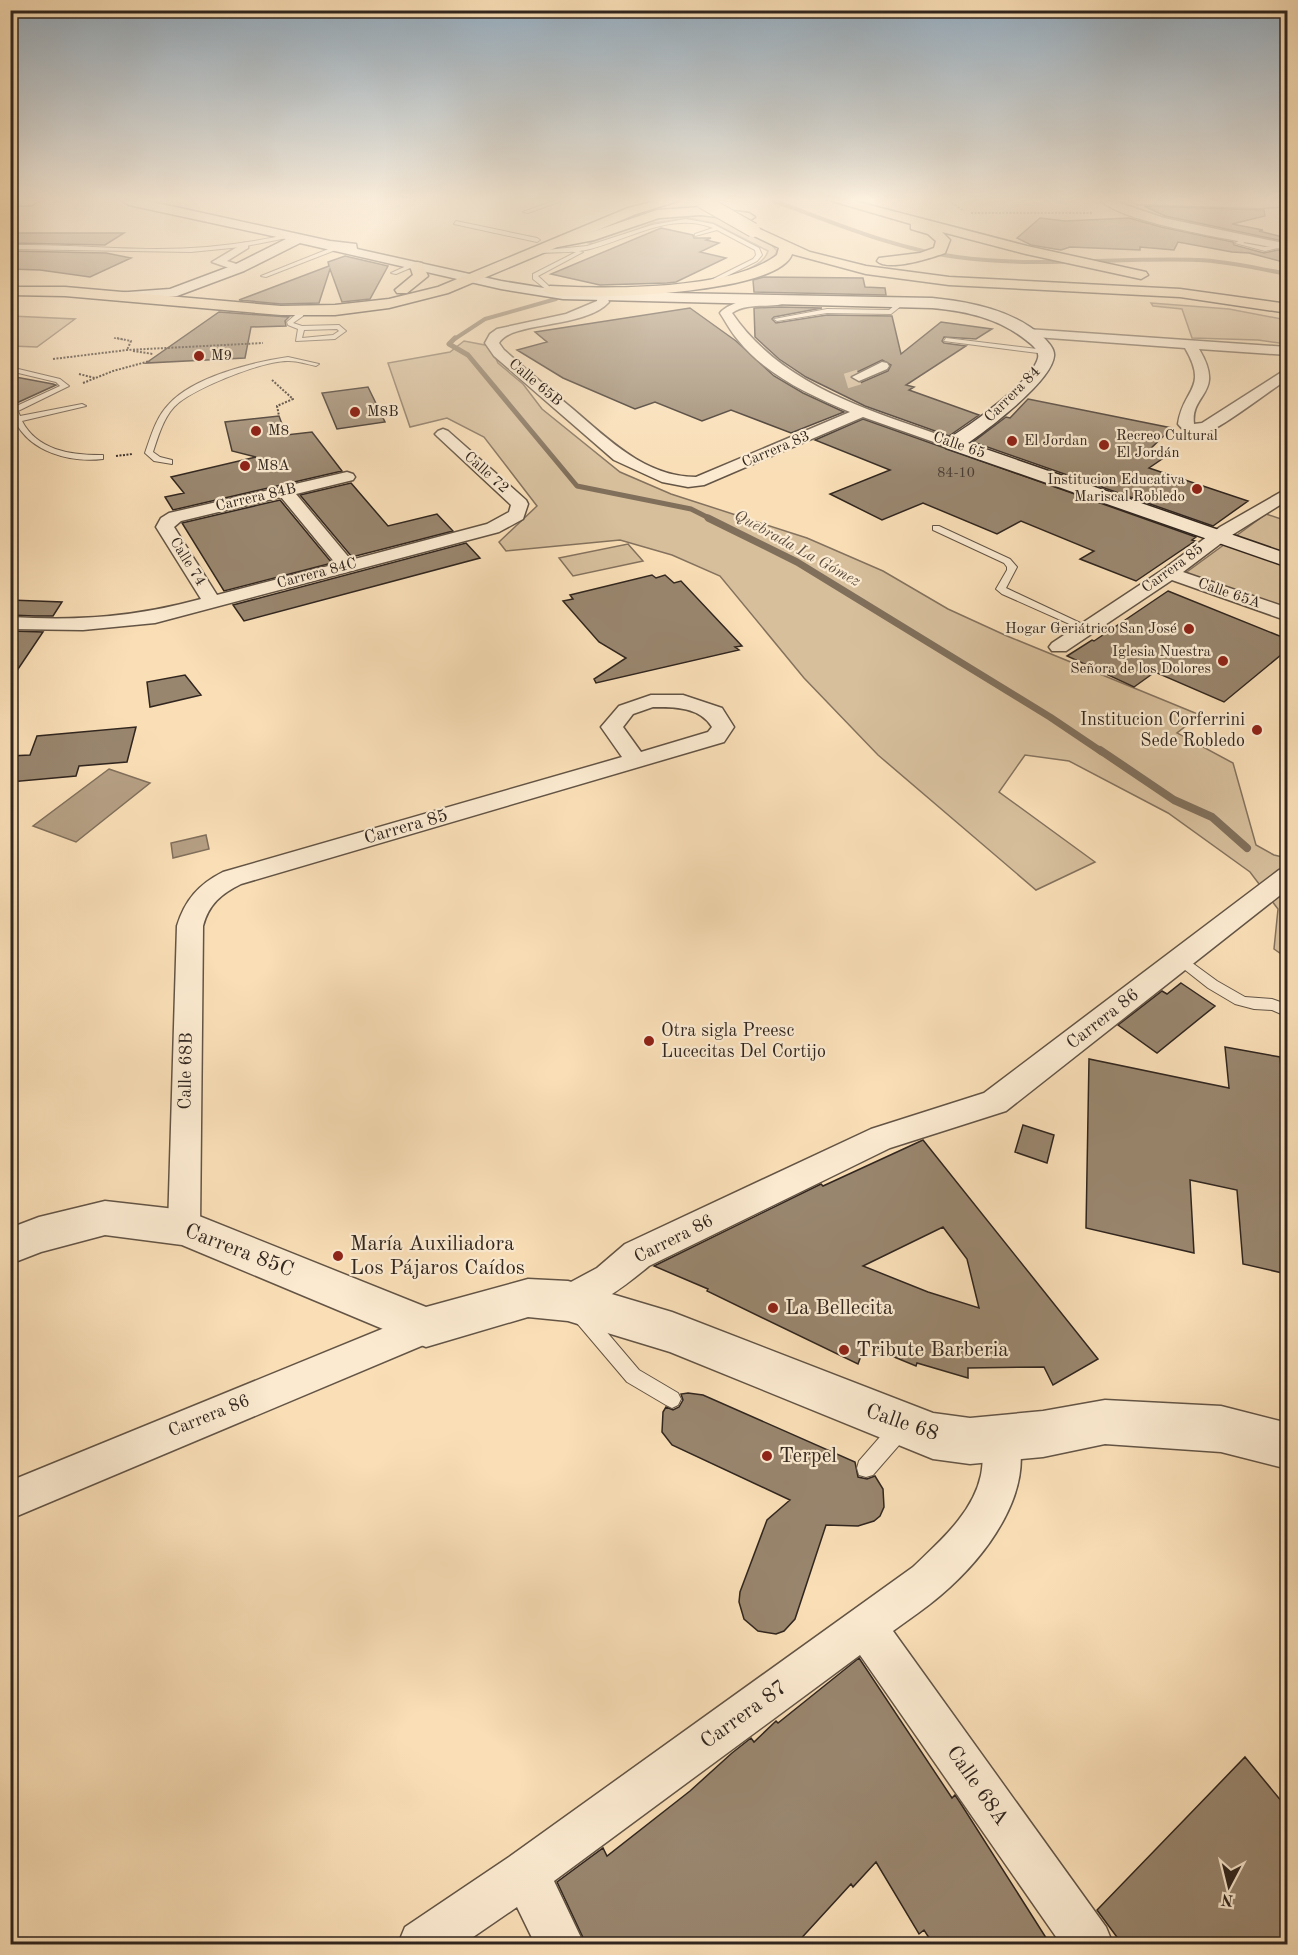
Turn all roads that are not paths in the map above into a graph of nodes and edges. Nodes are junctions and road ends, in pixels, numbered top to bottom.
1 (78, 292) edge
2 (163, 292) edge
3 (391, 292) edge
4 (428, 292) edge
5 (559, 292) edge
6 (571, 292) edge
7 (631, 292) edge
8 (684, 292) edge
9 (719, 292) edge
10 (1165, 292) edge
11 (1231, 292) edge
12 (172, 293) junction
13 (120, 296) junction
14 (602, 297) junction
15 (797, 299) junction
16 (1287, 303) edge
17 (838, 306) junction
18 (1287, 309) edge
19 (301, 312) junction
20 (777, 318) dead end
21 (301, 328) junction
22 (1028, 333) junction
23 (946, 340) dead end
24 (1190, 344) junction
25 (1287, 351) edge
26 (1046, 352) junction
27 (316, 364) dead end
28 (882, 366) dead end
29 (10, 369) edge
30 (1287, 372) edge
31 (859, 377) tunnel mouth
32 (836, 385) tunnel mouth
33 (814, 390) junction
34 (82, 406) dead end
35 (861, 410) junction
36 (12, 411) edge
37 (19, 419) junction
38 (443, 434) dead end
39 (953, 444) junction
40 (100, 457) dead end
41 (169, 462) dead end
42 (347, 477) dead end
43 (688, 483) joint
44 (285, 491) junction
45 (1287, 494) edge
46 (1265, 509) junction
47 (517, 515) joint
48 (1287, 517) edge
49 (167, 522) joint
50 (936, 528) dead end
51 (1217, 537) junction
52 (1287, 561) edge
53 (347, 566) junction
54 (1170, 573) junction
55 (212, 602) junction
56 (1287, 615) edge
57 (10, 623) edge
58 (1086, 628) junction
59 (1059, 647) dead end
60 (635, 760) dead end
61 (1287, 876) edge
62 (192, 915) joint
63 (1180, 959) junction
64 (1287, 1012) edge
65 (184, 1227) junction
66 (10, 1246) edge
67 (568, 1301) junction
68 (426, 1327) junction
69 (672, 1399) dead end
70 (902, 1426) junction
71 (1001, 1438) junction
72 (1287, 1446) edge
73 (866, 1468) dead end
74 (10, 1500) edge
75 (865, 1627) junction
76 (525, 1873) junction
77 (422, 1944) edge
78 (560, 1944) edge
79 (1089, 1944) edge

1 - 13 main road
2 - 12 main road
3 - 12 main road
4 - 19 main road
5 - 14 main road, Carrera 84
6 - 7 main road
8 - 14 main road, Carrera 84
9 - 15 main road, Carrera 84
10 - 18 main road
11 - 16 main road
12 - 13 main road
13 - 19 main road
14 - 43 street, Calle 65B
15 - 17 main road, Carrera 84
15 - 33 street, Calle 65
17 - 20 lane
17 - 22 main road, Carrera 84
19 - 21 lane
21 - 21 lane
22 - 24 street
22 - 26 main road, Carrera 84
23 - 26 lane
24 - 25 street
24 - 30 street
26 - 39 main road, Carrera 84
27 - 41 lane
28 - 31 street
29 - 36 lane
32 - 33 street
33 - 35 street, Calle 65
34 - 37 lane
35 - 39 street, Calle 65
35 - 43 street, Carrera 83
36 - 37 lane
37 - 40 lane
38 - 47 street, Calle 72
39 - 51 main road, Calle 65
42 - 44 street, Carrera 84B
44 - 49 street, Carrera 84B
44 - 53 street
45 - 46 street, Carrera 85
46 - 48 street
46 - 51 street, Carrera 85
47 - 53 street, Carrera 84C
49 - 55 street, Calle 74
50 - 58 lane
51 - 52 main road, Calle 65
51 - 54 street, Carrera 85
53 - 55 street, Carrera 84C
54 - 56 street, Calle 65A
54 - 58 street, Carrera 85
55 - 57 street, Carrera 84C
58 - 59 street, Carrera 85
60 - 62 street, Carrera 85
61 - 63 street, Carrera 86
62 - 65 street, Calle 68B
63 - 64 lane
63 - 67 street, Carrera 86
65 - 66 main road, Carrera 85C
65 - 68 main road, Carrera 85C
67 - 68 main road, Carrera 86
67 - 69 lane
67 - 70 main road, Calle 68
68 - 74 street, Carrera 86
70 - 71 main road, Calle 68
70 - 73 lane
71 - 72 main road, Calle 68
71 - 75 street, Carrera 87
75 - 76 street, Carrera 87
75 - 79 street, Calle 68A
76 - 77 street, Carrera 87
76 - 78 street

